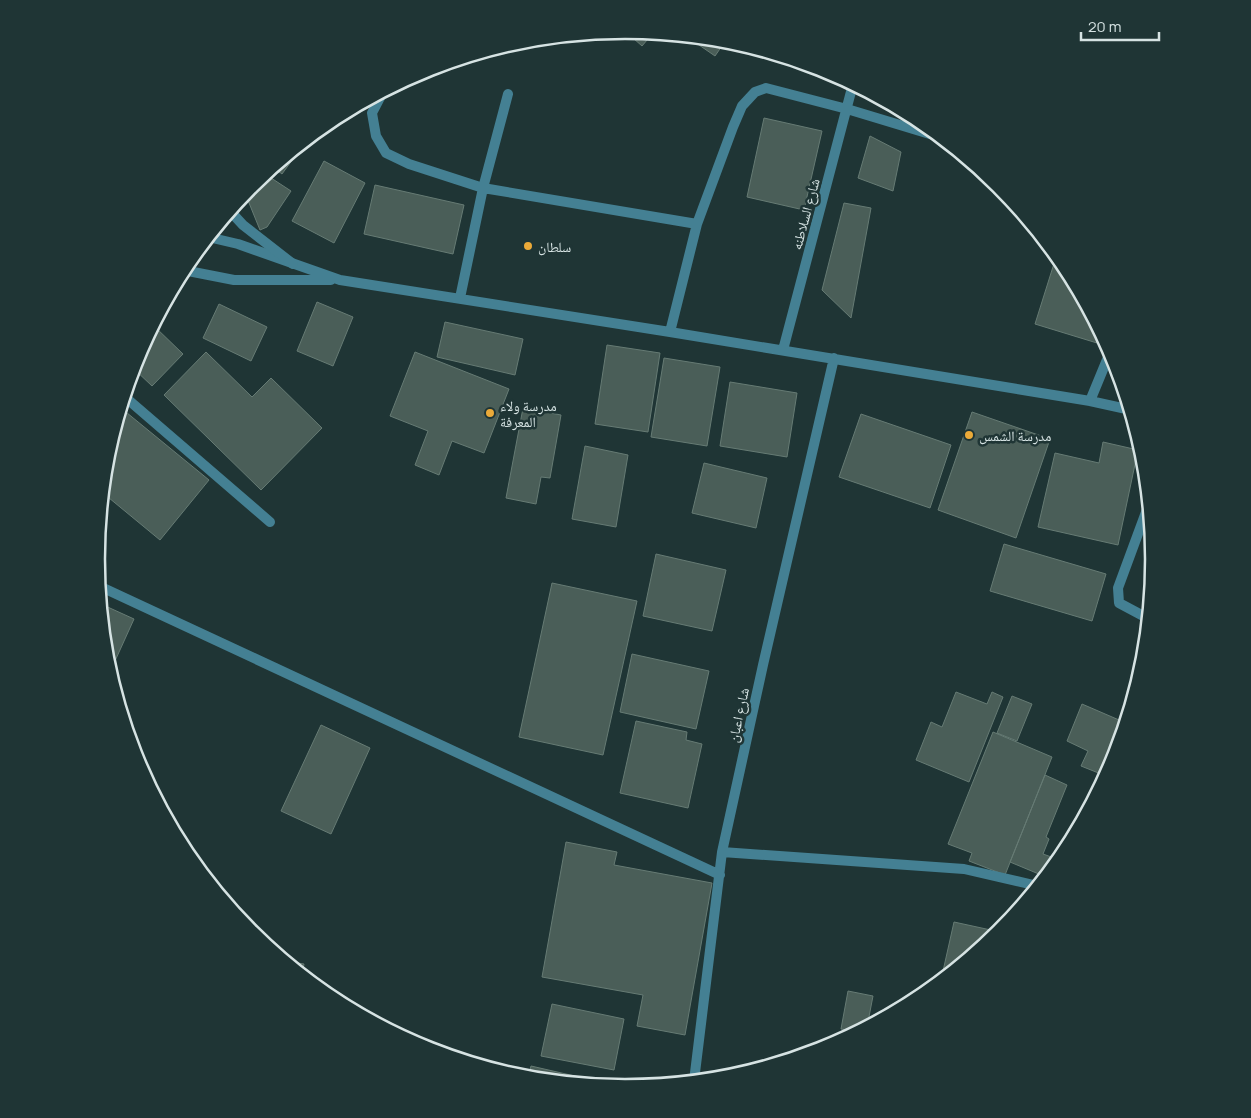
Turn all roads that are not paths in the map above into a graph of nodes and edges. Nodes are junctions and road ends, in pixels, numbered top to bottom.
1 (852, 90) edge
2 (508, 94) dead end
3 (378, 101) edge
4 (847, 109) junction
5 (923, 132) edge
6 (483, 188) junction
7 (235, 215) edge
8 (697, 224) junction
9 (215, 239) edge
10 (294, 264) junction
11 (192, 272) edge
12 (340, 280) junction
13 (460, 298) junction
14 (670, 332) junction
15 (783, 350) junction
16 (834, 358) junction
17 (1106, 361) edge
18 (130, 401) edge
19 (1090, 401) junction
20 (1123, 408) edge
21 (1144, 517) edge
22 (270, 522) dead end
23 (106, 589) edge
24 (1142, 615) edge
25 (722, 852) junction
26 (720, 875) junction
27 (1031, 884) edge
28 (695, 1075) edge

1 - 4 street, شارع السلاطنه
2 - 6 street
3 - 6 street
4 - 5 street
4 - 8 street
4 - 15 street, شارع السلاطنه
6 - 8 street
6 - 13 street
7 - 10 street
8 - 14 street
9 - 10 street
10 - 12 street
11 - 12 street
12 - 13 street
13 - 14 street
14 - 15 street
15 - 16 street
16 - 19 street
16 - 25 street, شارع اعبان
17 - 19 street
18 - 22 street
19 - 20 street
21 - 24 street
23 - 26 street
25 - 26 street, شارع اعبان
25 - 27 street
26 - 28 street, شارع اعبان

